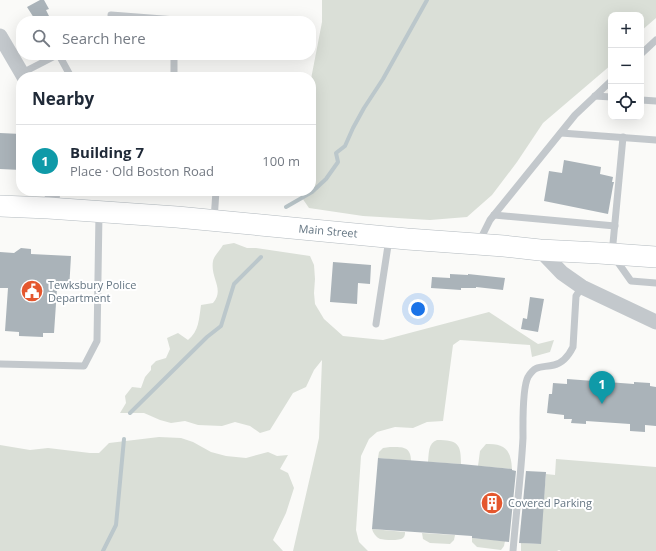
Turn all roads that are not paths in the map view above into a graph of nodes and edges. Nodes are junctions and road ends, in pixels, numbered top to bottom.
1 (111, 15) dead end
2 (122, 16) edge
3 (0, 36) edge
4 (656, 40) edge
5 (644, 51) edge
6 (49, 60) edge
7 (61, 60) edge
8 (174, 60) edge
9 (21, 72) edge
10 (28, 72) edge
11 (68, 72) edge
12 (174, 72) edge
13 (608, 84) edge
14 (595, 96) junction
15 (608, 97) edge
16 (644, 100) edge
17 (656, 101) edge
18 (561, 133) junction
19 (623, 137) junction
20 (656, 140) edge
21 (216, 196) edge
22 (50, 200) edge
23 (0, 206) edge
24 (99, 211) junction
25 (494, 215) junction
26 (214, 220) junction
27 (615, 226) junction
28 (389, 236) junction
29 (478, 244) junction
30 (540, 250) junction
31 (612, 254) junction
32 (656, 257) edge
33 (656, 283) edge
34 (582, 287) junction
35 (656, 322) edge
36 (376, 324) dead end
37 (0, 364) edge
38 (513, 551) edge

1 - 2 lane
3 - 9 street
4 - 5 lane
6 - 10 lane
7 - 11 lane
8 - 12 lane
13 - 14 lane
14 - 15 lane
14 - 18 lane
16 - 17 lane
18 - 19 lane
18 - 25 lane
19 - 20 lane
19 - 27 lane
21 - 26 lane
22 - 23 main road, Main Street
22 - 24 main road, Main Street
24 - 26 main road, Main Street
24 - 37 lane
25 - 27 lane
25 - 29 lane
26 - 28 main road, Main Street
27 - 31 lane
28 - 29 main road, Main Street
28 - 36 lane
29 - 30 main road, Main Street
30 - 31 main road, Main Street
30 - 34 street
31 - 32 main road, Main Street
31 - 33 lane
34 - 35 street
34 - 38 lane

